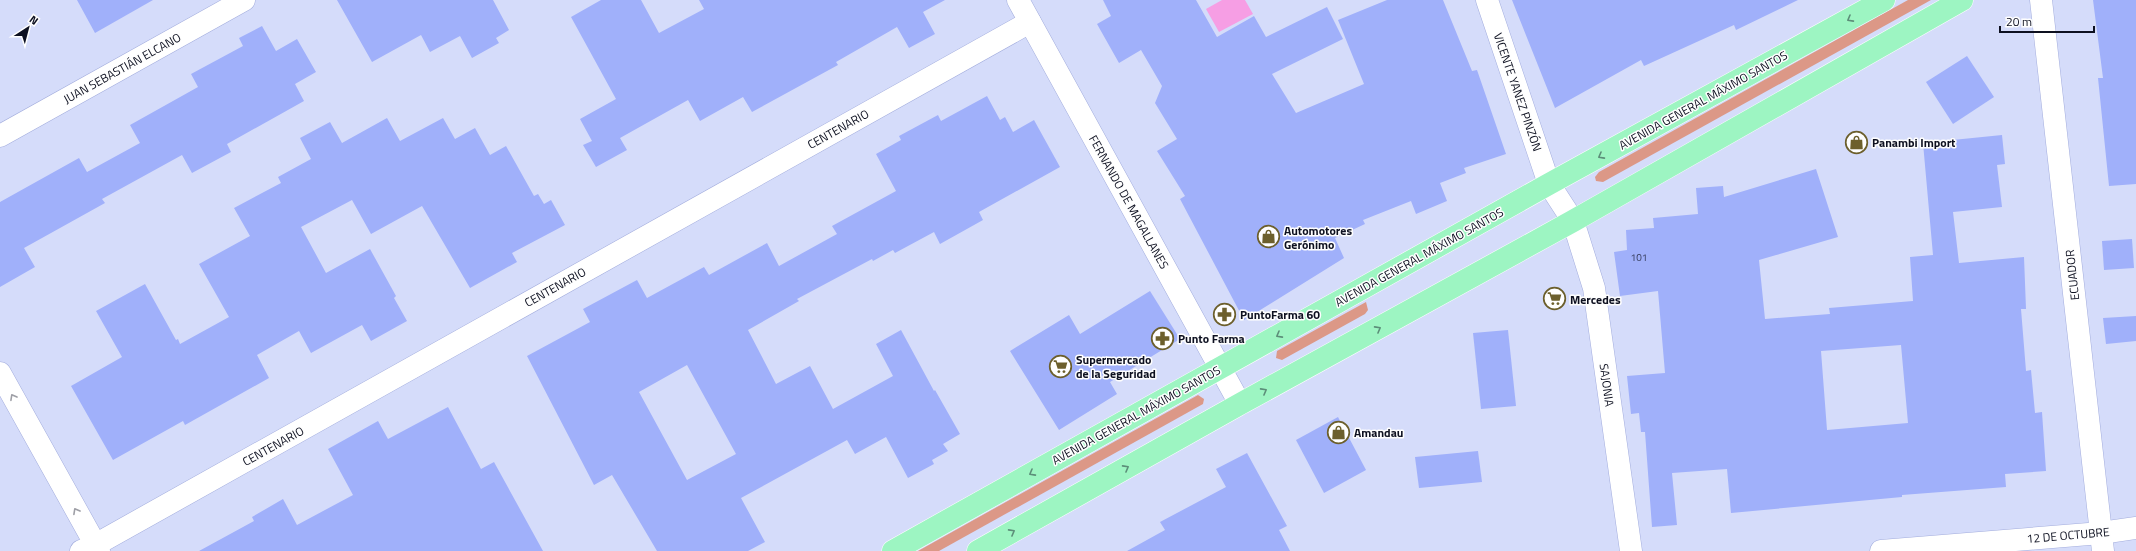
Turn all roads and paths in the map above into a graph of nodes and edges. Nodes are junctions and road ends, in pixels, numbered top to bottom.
1 (244, 0) edge
2 (1018, 0) edge
3 (1487, 0) edge
4 (1884, 0) edge
5 (1962, 0) edge
6 (2041, 0) edge
7 (1030, 22) junction
8 (0, 136) edge
9 (1549, 184) junction
10 (1573, 221) junction
11 (1220, 368) junction
12 (0, 373) edge
13 (1240, 404) junction
14 (2136, 528) edge
15 (2102, 542) edge
16 (91, 549) edge
17 (893, 551) edge
18 (978, 551) edge
19 (1631, 551) edge
20 (1881, 551) edge

1 - 8 street, JUAN SEBASTIÁN ELCANO
2 - 7 street, FERNANDO DE MAGALLANES
3 - 9 street, VICENTE YANEZ PINZÓN
4 -> 9 main road, AVENIDA GENERAL MÁXIMO SANTOS
5 - 10 main road
6 - 15 street, ECUADOR
7 - 11 street, FERNANDO DE MAGALLANES
7 - 16 street, CENTENARIO
9 - 10 street, VICENTE YANEZ PINZÓN
9 -> 11 main road, AVENIDA GENERAL MÁXIMO SANTOS
13 -> 10 main road
10 - 19 street, SAJONIA
11 - 13 street, FERNANDO DE MAGALLANES
11 -> 17 main road, AVENIDA GENERAL MÁXIMO SANTOS
16 -> 12 street
18 -> 13 main road
14 - 15 street, 12 DE OCTUBRE
15 - 20 street, 12 DE OCTUBRE

